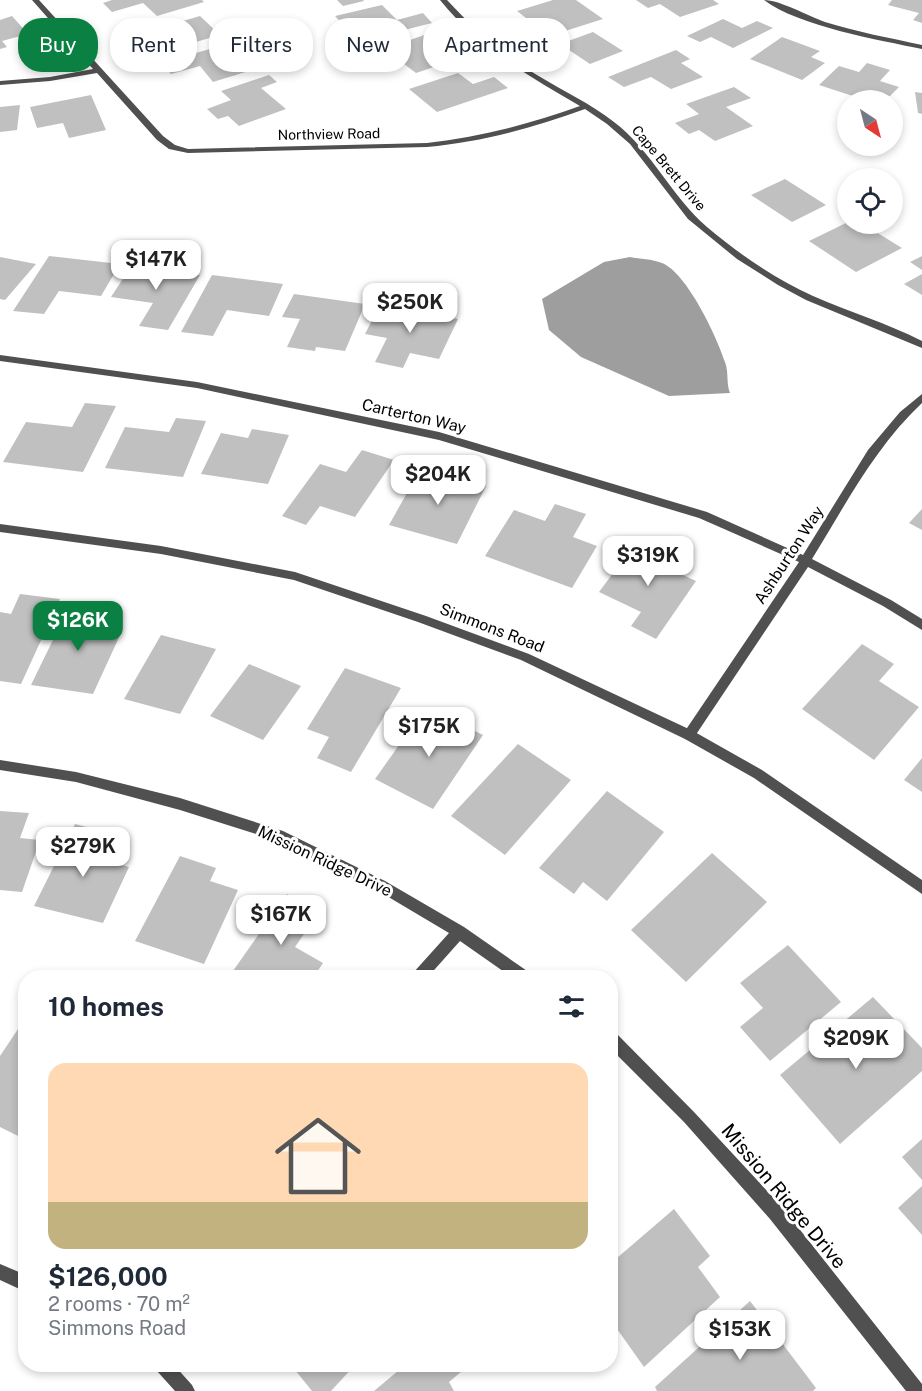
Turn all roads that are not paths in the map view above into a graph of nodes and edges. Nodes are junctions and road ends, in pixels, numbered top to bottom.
1 (35, 0) edge
2 (443, 0) edge
3 (767, 0) edge
4 (922, 47) edge
5 (100, 70) junction
6 (0, 83) edge
7 (587, 106) junction
8 (922, 345) edge
9 (0, 358) edge
10 (922, 397) edge
11 (0, 528) edge
12 (806, 561) junction
13 (922, 625) edge
14 (688, 735) junction
15 (0, 765) edge
16 (922, 888) edge
17 (459, 932) junction
18 (425, 970) edge
19 (514, 970) edge
20 (618, 1045) edge
21 (0, 1272) edge
22 (18, 1280) edge
23 (169, 1372) edge
24 (186, 1391) edge
25 (917, 1391) edge

1 - 5 street, Northview Road
2 - 7 street, Cape Brett Drive
3 - 4 street
5 - 6 street
5 - 7 street, Northview Road
7 - 8 street, Cape Brett Drive
9 - 12 street, Carterton Way
10 - 12 street, Ashburton Way
11 - 14 street, Simmons Road
12 - 13 street, Carterton Way
12 - 14 street, Ashburton Way
14 - 16 street, Simmons Road
15 - 17 street, Mission Ridge Drive
17 - 18 street
17 - 19 street, Mission Ridge Drive
20 - 25 street, Mission Ridge Drive
21 - 22 street
23 - 24 street

